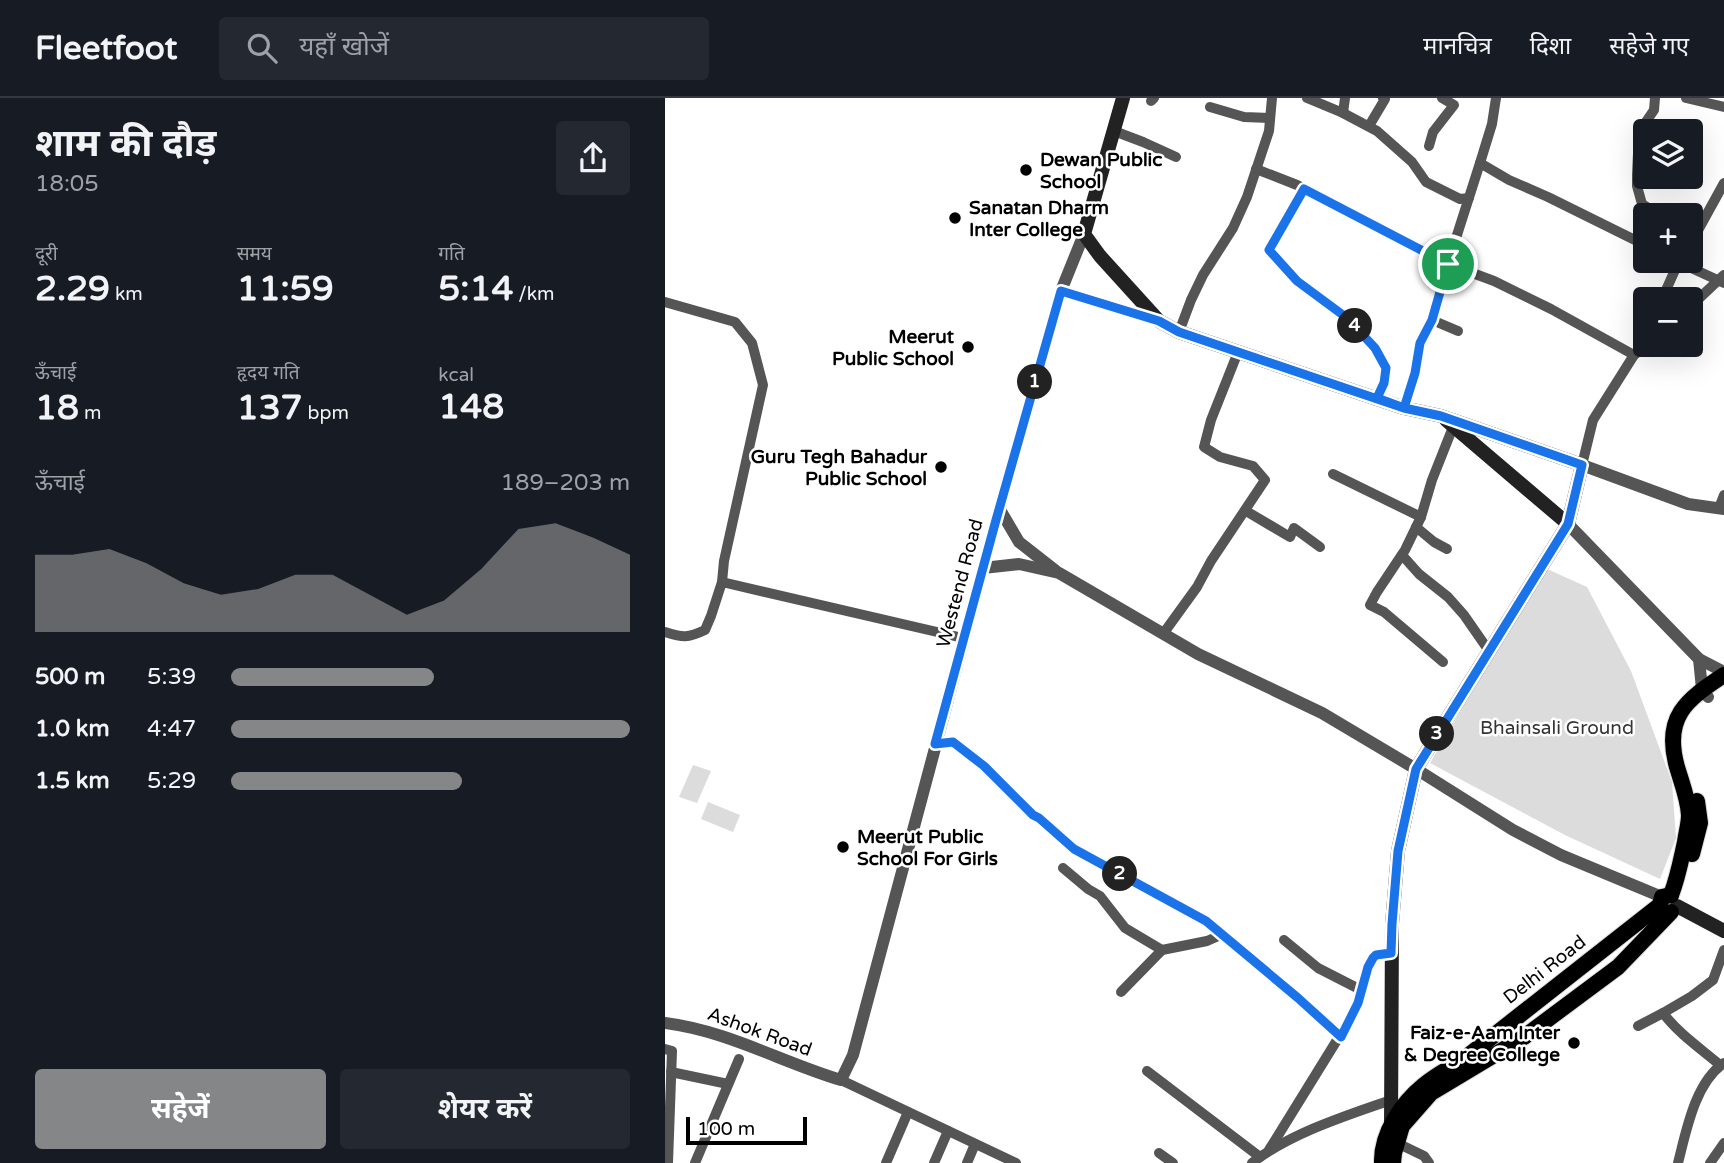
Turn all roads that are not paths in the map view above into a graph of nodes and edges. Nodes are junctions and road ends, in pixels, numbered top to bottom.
1 (1123, 98) edge
2 (1272, 98) edge
3 (1307, 98) edge
4 (1345, 98) edge
5 (1383, 98) edge
6 (1442, 98) edge
7 (1496, 98) edge
8 (1655, 98) edge
9 (1686, 98) edge
10 (1210, 107) dead end
11 (1724, 107) edge
12 (1343, 113) junction
13 (1270, 118) junction
14 (1369, 127) junction
15 (1114, 131) junction
16 (1429, 146) dead end
17 (1176, 158) dead end
18 (1480, 163) junction
19 (1256, 169) junction
20 (1724, 183) edge
21 (1304, 189) junction
22 (1469, 198) junction
23 (1642, 203) edge
24 (1703, 221) edge
25 (1084, 234) junction
26 (1633, 239) edge
27 (1448, 264) junction
28 (1703, 272) edge
29 (1722, 280) edge
30 (1061, 291) junction
31 (1703, 296) edge
32 (665, 302) edge
33 (1432, 320) junction
34 (1159, 321) junction
35 (1458, 331) dead end
36 (1179, 332) junction
37 (1238, 352) junction
38 (1633, 354) edge
39 (1633, 357) edge
40 (1377, 398) junction
41 (1404, 408) junction
42 (1441, 416) junction
43 (1453, 427) junction
44 (1582, 465) junction
45 (1333, 474) dead end
46 (1724, 495) edge
47 (999, 508) junction
48 (1721, 509) edge
49 (1246, 511) junction
50 (1418, 522) junction
51 (1568, 524) junction
52 (1319, 547) dead end
53 (1447, 549) dead end
54 (1402, 555) junction
55 (983, 568) junction
56 (1059, 573) junction
57 (722, 582) junction
58 (665, 632) edge
59 (1163, 634) junction
60 (963, 638) junction
61 (1489, 651) junction
62 (1699, 659) junction
63 (1443, 662) dead end
64 (1724, 673) edge
65 (1724, 685) edge
66 (1705, 693) junction
67 (935, 744) junction
68 (1416, 769) junction
69 (1063, 868) dead end
70 (1670, 903) junction
71 (1724, 932) edge
72 (1223, 934) junction
73 (1284, 940) dead end
74 (1162, 950) junction
75 (1724, 950) edge
76 (1391, 953) junction
77 (1363, 991) junction
78 (1121, 992) dead end
79 (1663, 1013) junction
80 (665, 1023) edge
81 (1638, 1026) dead end
82 (1341, 1037) junction
83 (665, 1049) edge
84 (739, 1059) dead end
85 (1722, 1064) edge
86 (1147, 1071) dead end
87 (671, 1072) junction
88 (841, 1080) junction
89 (728, 1084) junction
90 (1391, 1100) junction
91 (908, 1112) junction
92 (1396, 1126) junction
93 (948, 1131) junction
94 (1397, 1143) junction
95 (1724, 1143) edge
96 (975, 1144) junction
97 (1159, 1153) dead end
98 (1261, 1157) edge
99 (669, 1163) edge
100 (695, 1163) edge
101 (886, 1163) edge
102 (934, 1163) edge
103 (967, 1163) edge
104 (1016, 1163) edge
105 (1173, 1163) edge
106 (1381, 1163) edge
107 (1393, 1163) edge
108 (1429, 1163) edge
109 (1678, 1163) edge
110 (1710, 1163) edge

1 - 15 main road, Westend Road
2 - 13 street
3 - 12 street
4 - 12 street
5 - 14 street
6 - 16 street
7 - 18 street
8 - 23 street
9 - 11 street
10 - 13 street
12 - 14 street
13 - 19 street
14 - 22 street
15 - 17 street
15 - 25 main road, Westend Road
18 - 22 street
18 - 26 street
19 - 21 street
19 - 36 street
20 - 24 street
21 - 27 street
21 - 40 street
22 - 27 street
25 - 30 street, Westend Road
25 - 34 main road
27 - 33 street
27 - 38 street
28 - 29 street
29 - 31 street
30 - 34 street
30 - 47 street, Westend Road
32 - 57 street
33 - 35 street
33 - 41 street
34 - 36 main road
36 - 37 main road
37 - 40 main road
37 - 49 street
39 - 44 street
40 - 41 main road
41 - 42 main road
42 - 43 main road
42 - 44 main road
43 - 50 street
43 - 51 main road
44 - 48 street
44 - 51 main road
45 - 50 street
46 - 48 street
47 - 55 street, Westend Road
47 - 56 street
49 - 52 street
49 - 59 street
50 - 53 street
50 - 54 street
51 - 61 main road
51 - 62 street
54 - 61 street
54 - 63 street
55 - 56 street
55 - 60 street, Westend Road
56 - 59 street
57 - 58 street
57 - 60 street
59 - 68 street
60 - 67 street, Westend Road
61 - 68 main road
62 - 64 street
62 - 66 street
64 - 66 main road
65 - 66 main road
66 - 70 main road
67 - 72 street
67 - 88 street, Westend Road
68 - 70 street
68 - 76 main road
69 - 74 street
70 - 71 main road
70 - 92 main road
70 - 92 main road, Delhi Road
72 - 74 street
72 - 82 street
73 - 77 street
74 - 78 street
75 - 79 street
76 - 77 street
76 - 90 main road
77 - 82 street
79 - 81 street
79 - 85 street
80 - 88 street, Ashok Road
82 - 98 street
83 - 87 street
84 - 89 street
85 - 109 street
86 - 98 street
87 - 89 street
87 - 99 street
88 - 91 street
89 - 100 street
90 - 92 main road
90 - 98 street
91 - 93 street
91 - 101 street
92 - 94 main road
92 - 106 main road, Delhi Road
93 - 96 street
93 - 102 street
94 - 107 main road
94 - 108 street
95 - 110 street
96 - 103 street
96 - 104 street
97 - 105 street

